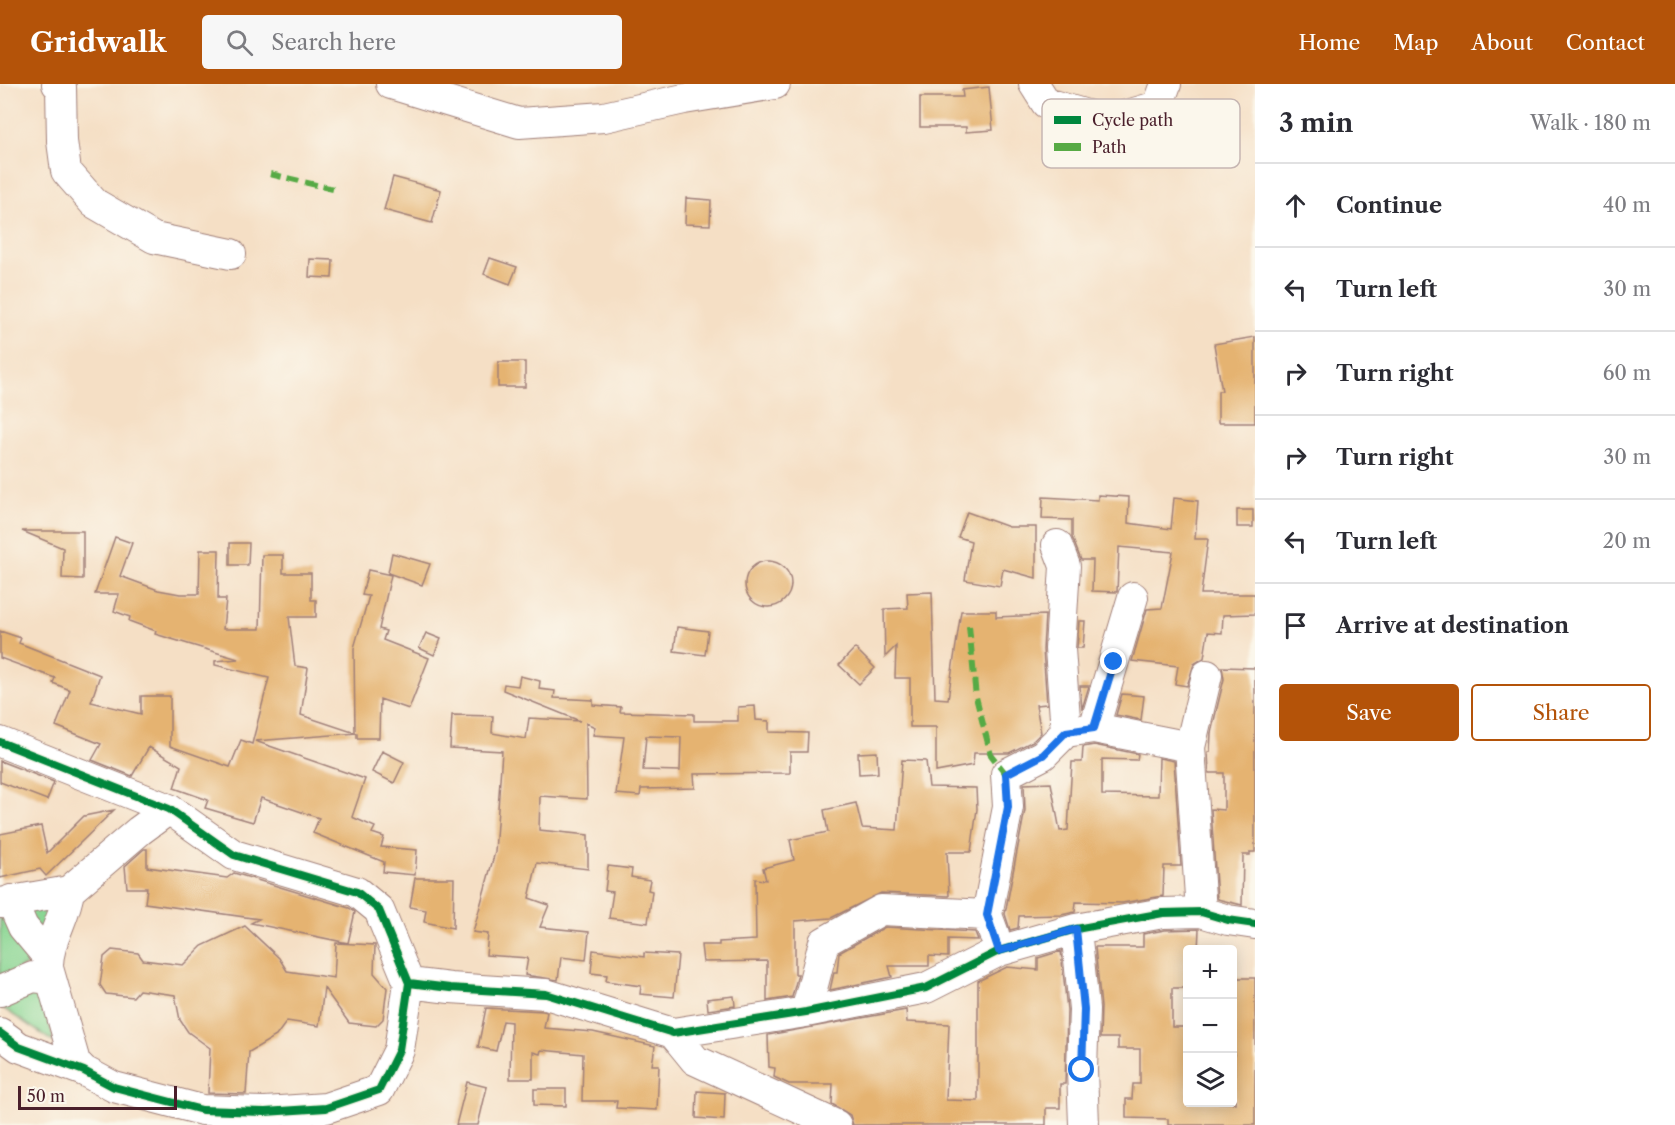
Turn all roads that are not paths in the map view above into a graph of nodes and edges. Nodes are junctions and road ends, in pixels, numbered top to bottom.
1 (57, 84) edge
2 (391, 84) edge
3 (775, 84) edge
4 (1166, 84) edge
5 (1041, 90) edge
6 (1060, 99) edge
7 (1161, 99) edge
8 (231, 254) dead end
9 (1057, 545) dead end
10 (1133, 597) dead end
11 (1207, 675) dead end
12 (1080, 730) junction
13 (0, 742) edge
14 (1190, 747) junction
15 (169, 809) junction
16 (69, 891) junction
17 (5, 901) edge
18 (1201, 912) junction
19 (987, 915) junction
20 (1255, 924) edge
21 (1076, 929) junction
22 (999, 951) junction
23 (49, 968) junction
24 (409, 983) junction
25 (0, 991) edge
26 (806, 1012) junction
27 (673, 1033) junction
28 (0, 1034) edge
29 (84, 1071) junction
30 (836, 1125) edge
31 (1084, 1125) edge

1 - 8 street
2 - 3 street
4 - 7 street
5 - 6 street
9 - 12 street
10 - 12 street
11 - 14 street
12 - 14 street
12 - 19 street
13 - 15 street
14 - 18 street
15 - 16 street
15 - 24 street
16 - 17 street
16 - 23 street
17 - 23 street
18 - 20 street
18 - 21 street
19 - 22 street
19 - 26 street
21 - 22 street
21 - 31 street
22 - 26 street
23 - 25 street
23 - 29 street
24 - 27 street
24 - 29 street
26 - 27 street
27 - 30 street
28 - 29 street

